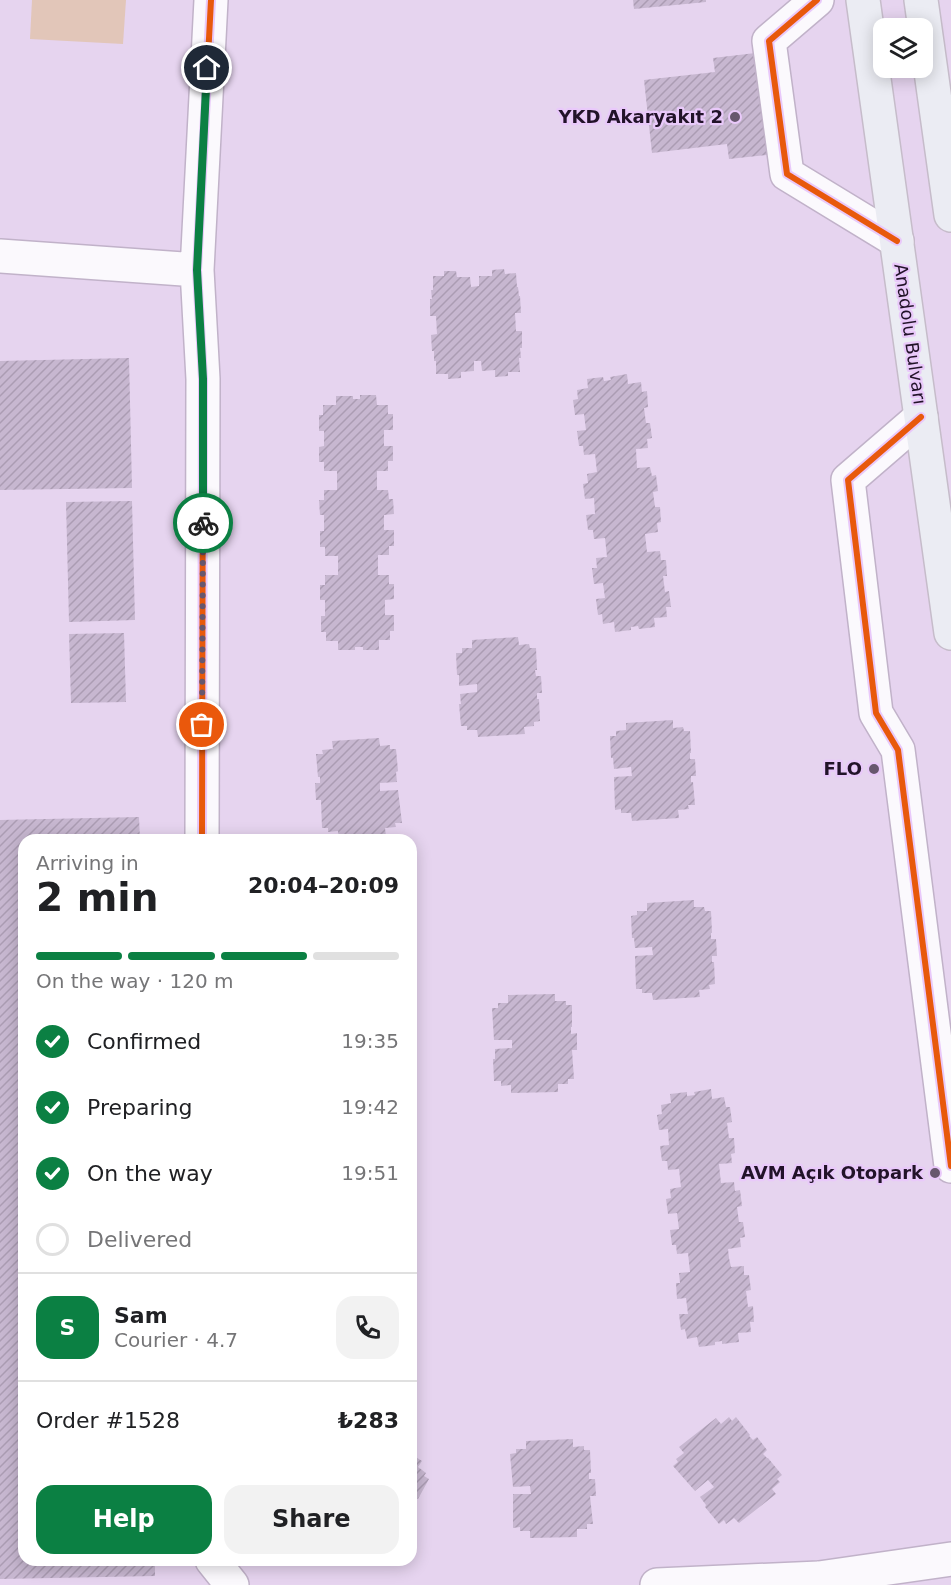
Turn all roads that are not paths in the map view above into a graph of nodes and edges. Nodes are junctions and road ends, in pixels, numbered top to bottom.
1 (211, 0) edge
2 (817, 0) edge
3 (863, 0) edge
4 (921, 0) edge
5 (943, 115) edge
6 (951, 215) edge
7 (897, 241) junction
8 (0, 256) edge
9 (197, 270) junction
10 (921, 417) junction
11 (951, 633) edge
12 (202, 834) edge
13 (951, 1166) edge
14 (951, 1559) edge
15 (217, 1566) edge
16 (232, 1585) edge
17 (657, 1585) edge

1 - 9 street
2 - 7 street
3 - 7 main road, Anadolu Bulvarı
4 - 5 main road
5 - 6 main road
7 - 10 main road, Anadolu Bulvarı
8 - 9 street
9 - 12 street
10 - 11 main road, Anadolu Bulvarı
10 - 13 street
14 - 17 street
15 - 16 street

